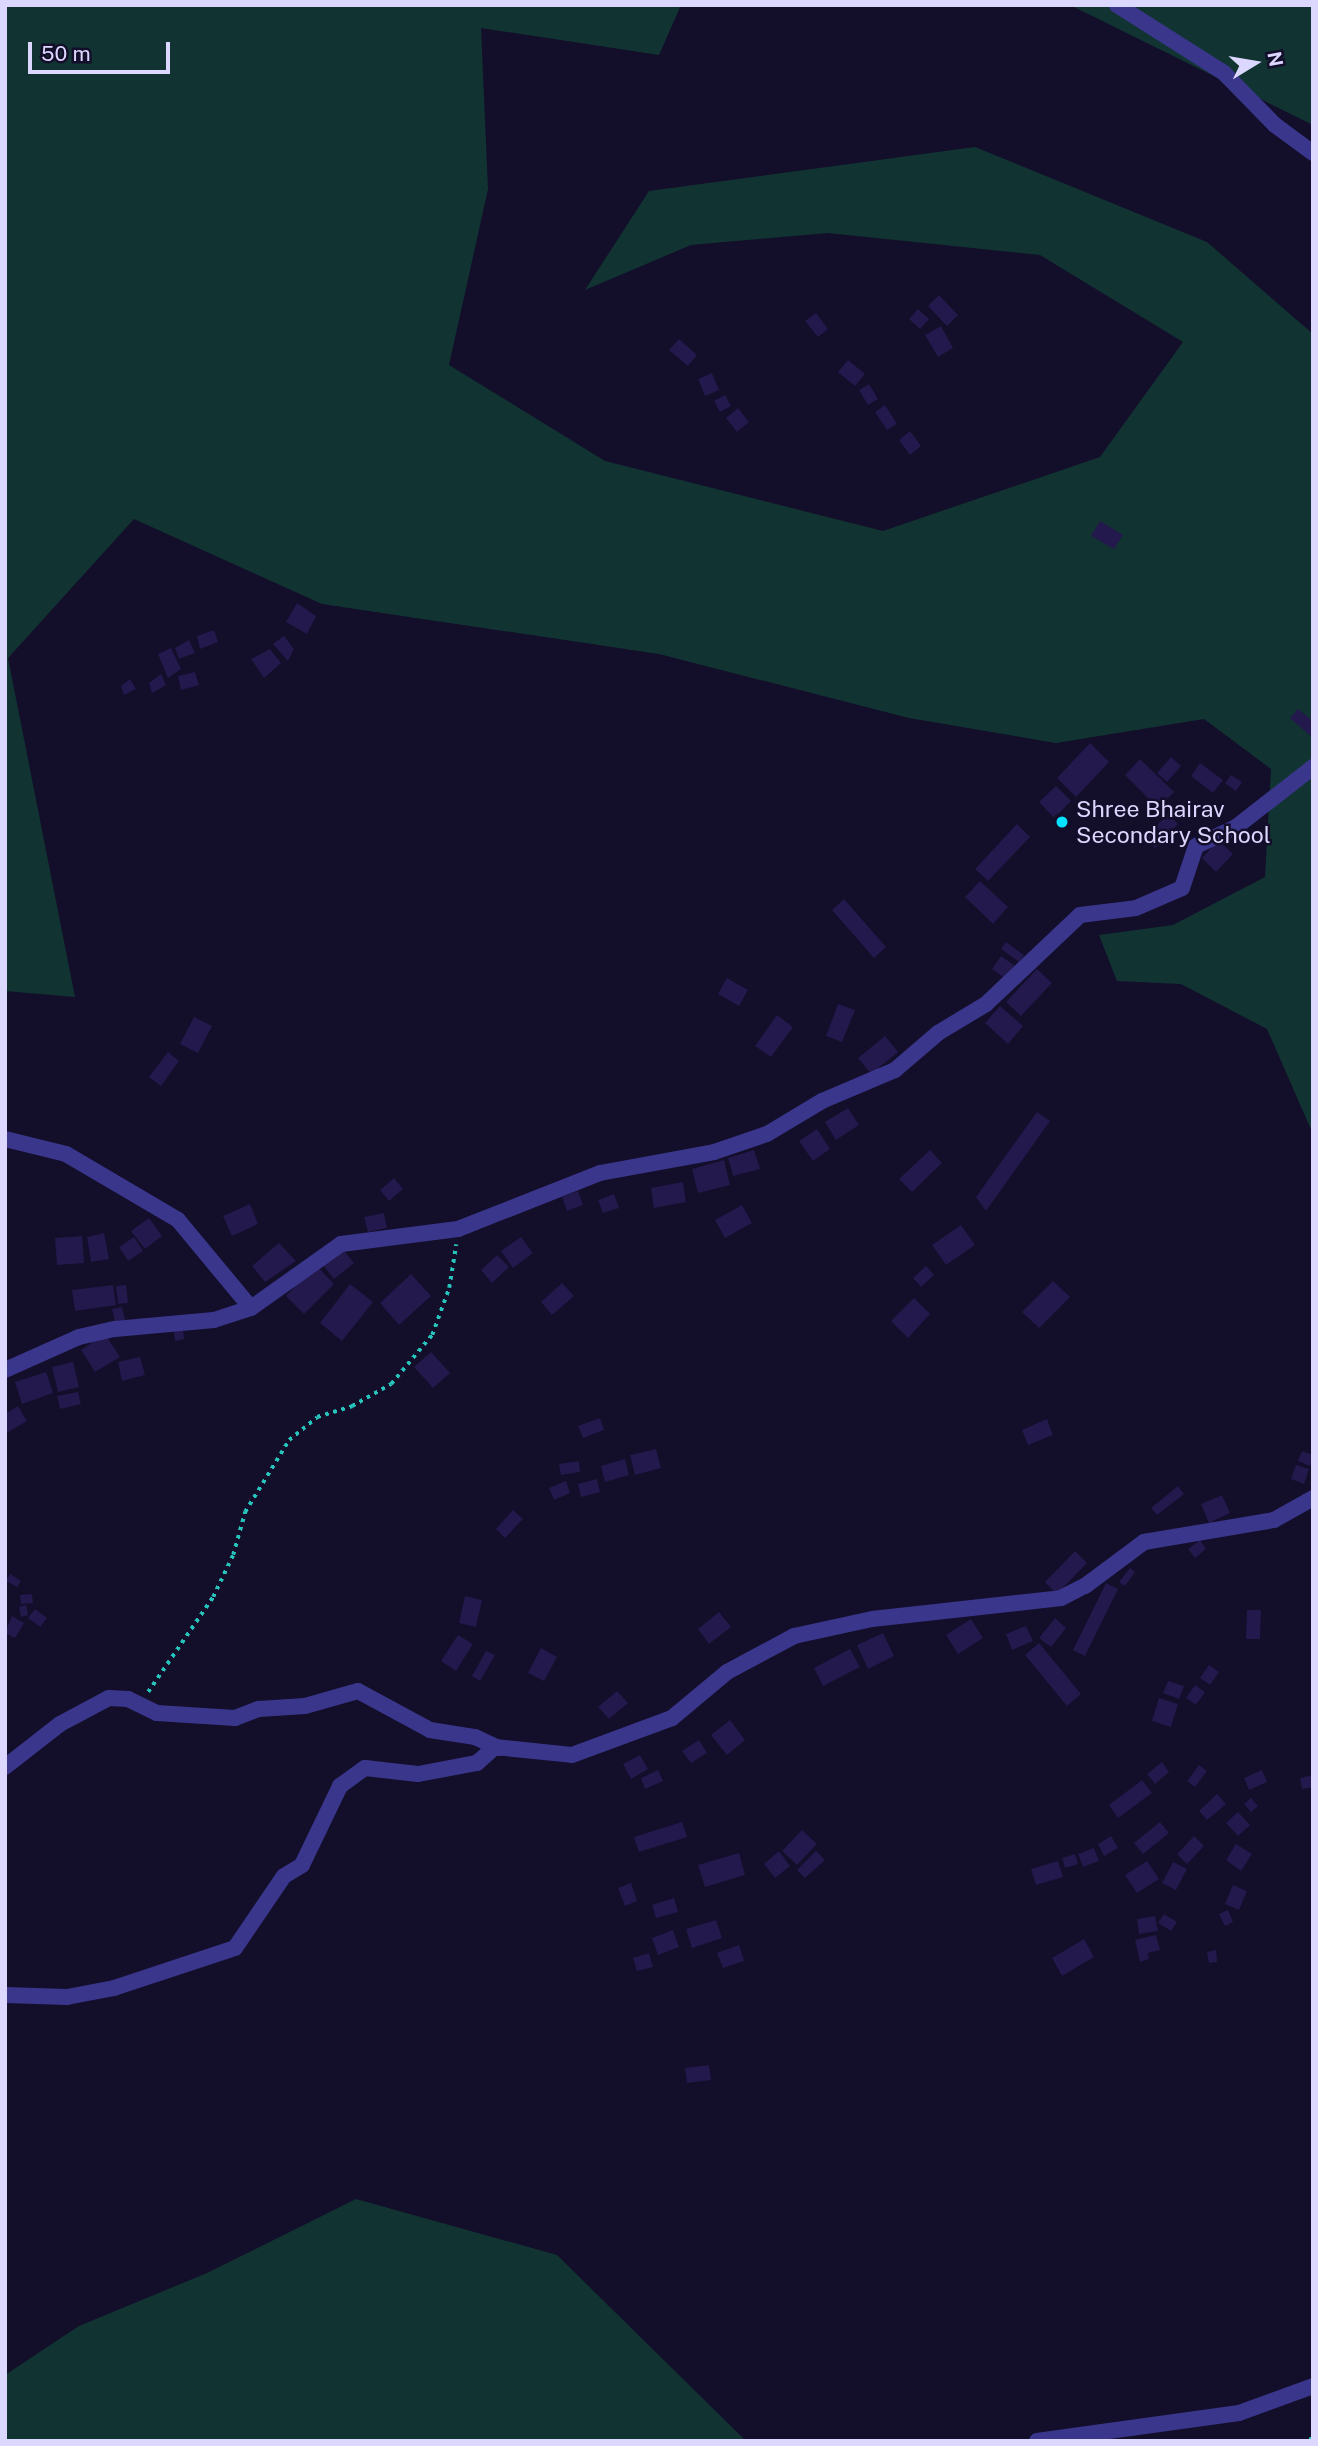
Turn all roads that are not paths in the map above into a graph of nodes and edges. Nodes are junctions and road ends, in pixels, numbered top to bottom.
1 (1116, 5) edge
2 (1313, 153) edge
3 (1313, 767) edge
4 (5, 1139) edge
5 (251, 1308) junction
6 (5, 1370) edge
7 (1313, 1498) edge
8 (499, 1748) junction
9 (5, 1767) edge
10 (5, 1995) edge
11 (1313, 2386) edge
12 (1037, 2441) edge

1 - 2 street
3 - 5 street
4 - 5 street
5 - 6 street
7 - 8 street
8 - 9 street
8 - 10 street
11 - 12 street

